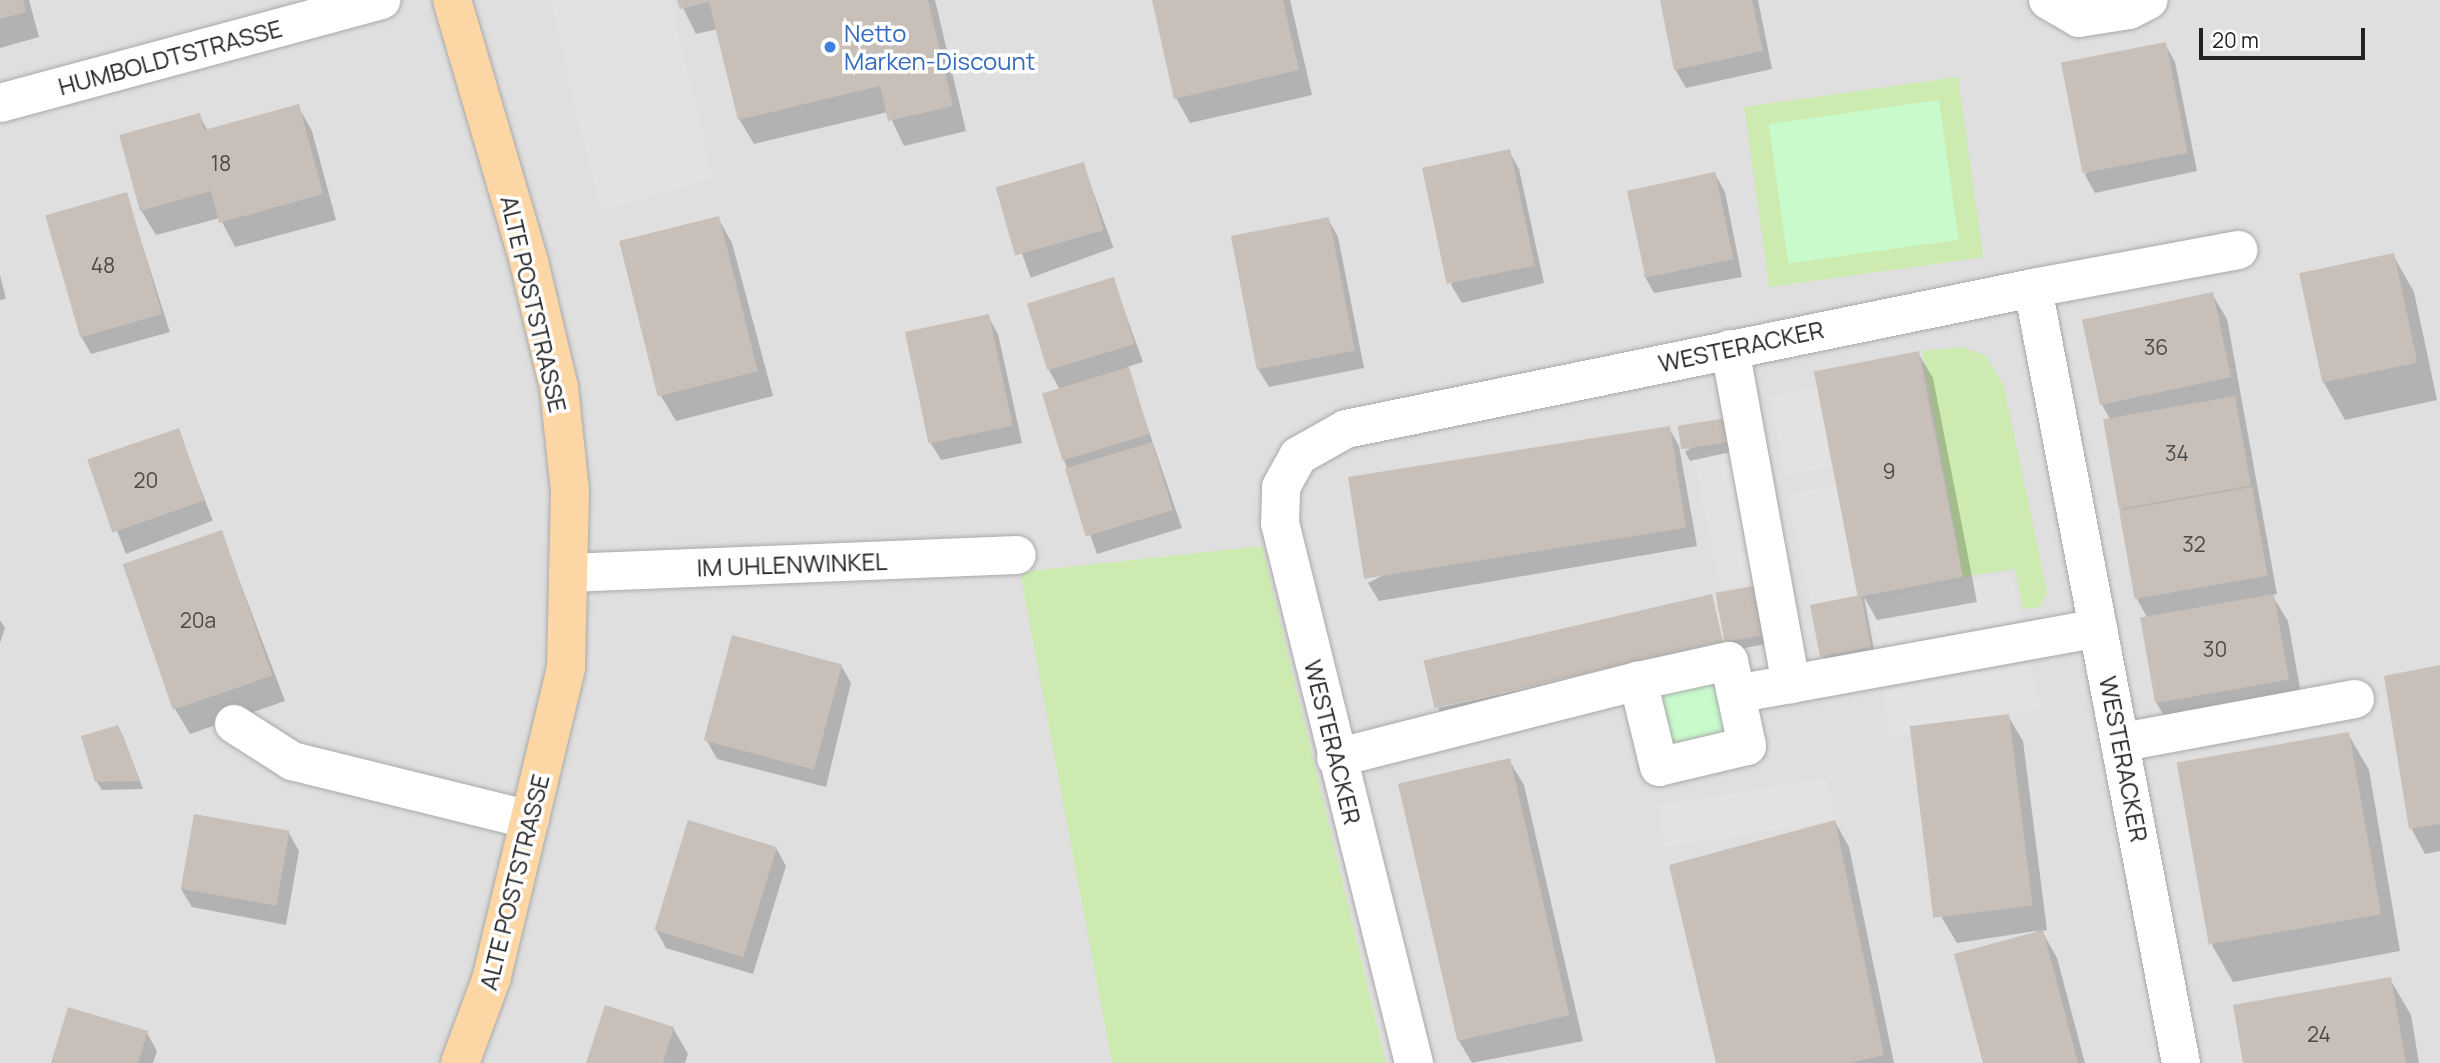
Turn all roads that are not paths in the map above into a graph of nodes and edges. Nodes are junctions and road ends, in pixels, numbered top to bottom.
1 (381, 0) edge
2 (452, 0) edge
3 (2048, 0) edge
4 (2149, 0) edge
5 (0, 103) edge
6 (2239, 250) dead end
7 (2033, 288) junction
8 (1730, 349) junction
9 (1017, 555) dead end
10 (568, 573) junction
11 (2098, 628) junction
12 (1638, 681) junction
13 (1791, 684) junction
14 (1736, 694) junction
15 (2355, 699) dead end
16 (234, 724) dead end
17 (2123, 742) junction
18 (1336, 758) junction
19 (530, 820) junction
20 (460, 1063) edge
21 (1414, 1063) edge
22 (2181, 1063) edge

1 - 5 street, HUMBOLDTSTRASSE
2 - 10 main road, ALTE POSTSTRASSE
3 - 4 street
6 - 7 street
7 - 8 street, WESTERACKER
7 - 11 street, WESTERACKER
8 - 13 street
8 - 18 street, WESTERACKER
9 - 10 street, IM UHLENWINKEL
10 - 19 main road, ALTE POSTSTRASSE
11 - 13 street
11 - 17 street, WESTERACKER
12 - 14 street
12 - 14 street
12 - 18 street
13 - 14 street
15 - 17 street
16 - 19 street
17 - 22 street, WESTERACKER
18 - 21 street, WESTERACKER
19 - 20 main road, ALTE POSTSTRASSE

